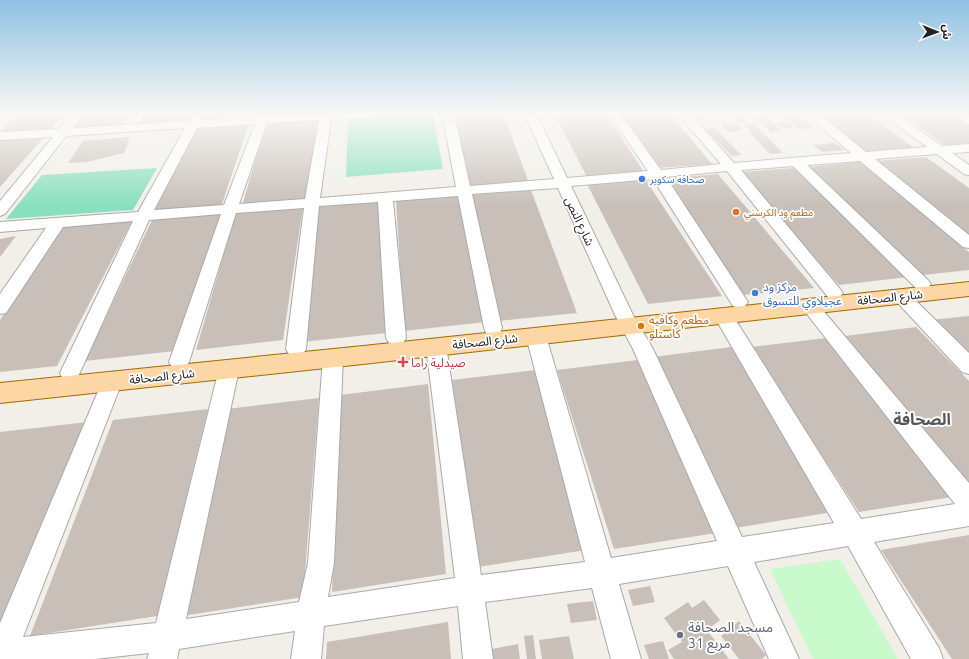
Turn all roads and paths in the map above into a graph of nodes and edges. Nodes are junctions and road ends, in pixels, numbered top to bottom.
1 (54, 144) edge
2 (183, 144) edge
3 (254, 144) edge
4 (321, 144) edge
5 (455, 144) edge
6 (544, 144) edge
7 (635, 144) edge
8 (710, 144) edge
9 (847, 144) edge
10 (930, 144) edge
11 (969, 148) edge
12 (939, 150) junction
13 (862, 156) junction
14 (795, 161) junction
15 (731, 167) junction
16 (969, 171) edge
17 (656, 174) junction
18 (563, 183) junction
19 (465, 190) junction
20 (385, 196) junction
21 (312, 202) junction
22 (230, 209) junction
23 (0, 211) edge
24 (144, 216) junction
25 (58, 222) junction
26 (0, 227) edge
27 (969, 243) edge
28 (969, 278) edge
29 (922, 284) junction
30 (969, 289) edge
31 (834, 293) junction
32 (901, 296) junction
33 (809, 306) junction
34 (0, 308) edge
35 (731, 309) junction
36 (628, 321) junction
37 (493, 328) junction
38 (536, 336) junction
39 (396, 338) junction
40 (436, 346) junction
41 (296, 349) junction
42 (333, 358) junction
43 (179, 362) junction
44 (969, 366) edge
45 (229, 369) junction
46 (70, 373) junction
47 (0, 381) edge
48 (112, 382) junction
49 (0, 393) edge
50 (969, 502) edge
51 (969, 514) edge
52 (854, 532) junction
53 (735, 552) junction
54 (602, 572) junction
55 (470, 590) junction
56 (311, 614) junction
57 (165, 647) edge
58 (1, 656) edge
59 (306, 659) edge
60 (478, 659) edge
61 (626, 659) edge
62 (784, 659) edge
63 (928, 659) edge

1 - 23 street
2 - 24 street
3 - 22 street
4 - 21 street
5 - 19 street
6 - 18 street, شارع النص
7 - 17 street
8 - 15 street
9 - 13 street
10 - 12 street
11 - 12 street
12 - 13 street
12 - 16 street
13 - 14 street
13 - 27 street
14 - 15 street
14 - 29 street
15 - 17 street
15 - 31 street
17 - 18 street
17 - 35 street
18 - 19 street
18 - 36 street, شارع النص
19 - 20 street
19 - 37 street
20 - 21 street
20 - 39 street
21 - 22 street
21 - 41 street
22 - 24 street
22 - 43 street
24 - 25 street
24 - 46 street
25 - 26 street
25 - 34 street
28 - 29 main road, شارع الصحافة
29 - 31 main road, شارع الصحافة
30 - 32 main road, شارع الصحافة
31 - 35 main road, شارع الصحافة
32 - 33 main road, شارع الصحافة
32 - 44 street
33 - 35 main road, شارع الصحافة
33 - 50 street
35 - 36 main road, شارع الصحافة
35 - 52 street
36 - 37 main road, شارع الصحافة
36 - 38 main road, شارع الصحافة
36 - 53 street, شارع النص
37 - 39 main road, شارع الصحافة
38 - 40 main road, شارع الصحافة
38 - 54 street
39 - 41 main road, شارع الصحافة
40 - 42 main road, شارع الصحافة
40 - 55 street
41 - 43 main road, شارع الصحافة
42 - 45 main road, شارع الصحافة
42 - 56 street
43 - 46 main road, شارع الصحافة
45 - 48 main road, شارع الصحافة
45 - 57 street
46 - 47 main road, شارع الصحافة
48 - 49 main road, شارع الصحافة
48 - 58 street
51 - 52 street
52 - 53 street
52 - 63 street
53 - 54 street
53 - 62 street, شارع النص
54 - 55 street
54 - 61 street
55 - 56 street
55 - 60 street
56 - 57 street
56 - 59 street
57 - 58 street

